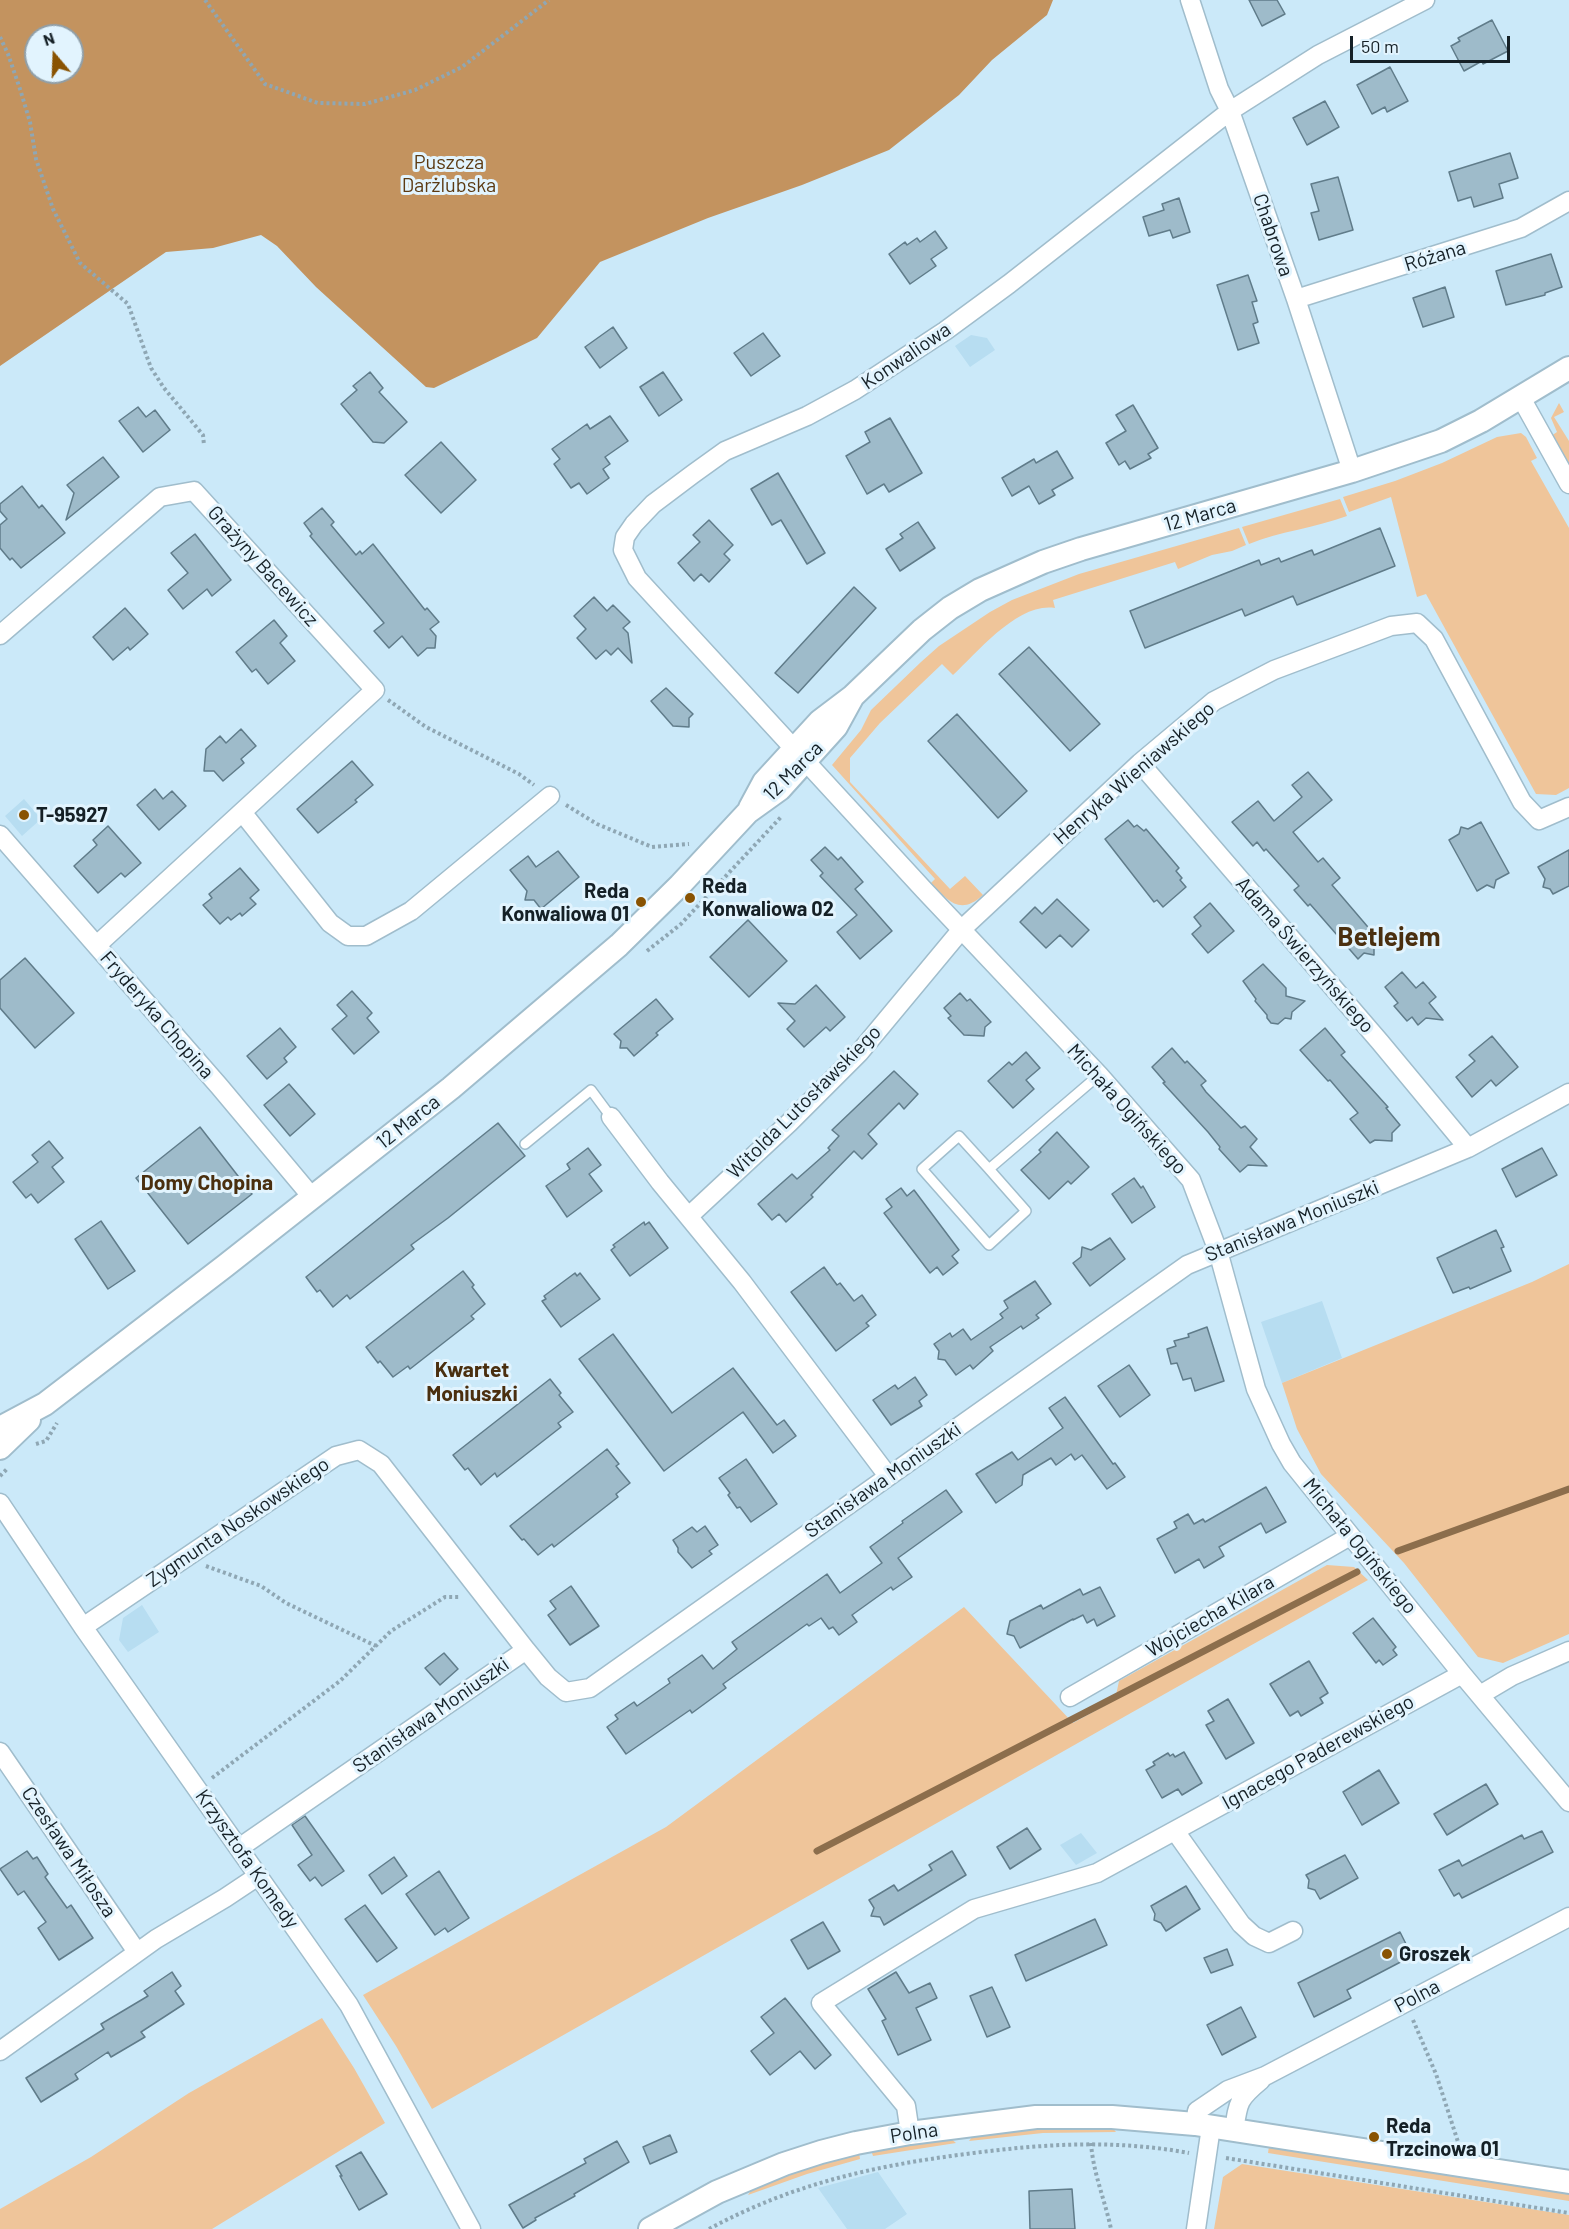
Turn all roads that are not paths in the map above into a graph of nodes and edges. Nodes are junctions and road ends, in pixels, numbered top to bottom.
1 (1190, 0) edge
2 (1425, 0) edge
3 (1230, 111) junction
4 (1569, 201) edge
5 (1296, 299) junction
6 (1569, 368) edge
7 (1520, 396) junction
8 (1352, 471) junction
9 (1569, 484) edge
10 (0, 635) edge
11 (799, 755) junction
12 (1140, 763) junction
13 (550, 796) road end
14 (1569, 807) edge
15 (242, 812) junction
16 (0, 835) edge
17 (962, 929) junction
18 (97, 945) junction
19 (1100, 1075) junction
20 (1569, 1093) edge
21 (611, 1117) joint
22 (525, 1144) dead end
23 (1468, 1148) junction
24 (989, 1169) junction
25 (312, 1197) junction
26 (688, 1216) junction
27 (1218, 1251) junction
28 (45, 1404) junction
29 (0, 1428) edge
30 (0, 1448) edge
31 (888, 1476) junction
32 (0, 1503) edge
33 (1350, 1536) junction
34 (83, 1627) junction
35 (526, 1650) junction
36 (1569, 1651) edge
37 (1462, 1674) junction
38 (1480, 1695) junction
39 (1070, 1697) dead end
40 (0, 1752) edge
41 (1569, 1802) edge
42 (1175, 1831) junction
43 (239, 1848) junction
44 (258, 1876) junction
45 (1569, 1917) edge
46 (1293, 1931) dead end
47 (137, 1952) junction
48 (0, 2051) edge
49 (1265, 2076) junction
50 (1203, 2126) junction
51 (1234, 2131) junction
52 (910, 2133) junction
53 (1569, 2182) edge
54 (471, 2229) edge
55 (650, 2229) edge
56 (1196, 2229) edge

1 - 3 street, Chabrowa
2 - 3 street, Konwaliowa
3 - 5 street, Chabrowa
3 - 11 street, Konwaliowa
4 - 5 street, Różana
5 - 8 street, Chabrowa
6 - 7 street, 12 Marca
7 - 8 street, 12 Marca
7 - 9 street
8 - 11 street, 12 Marca
10 - 15 street, Grażyny Bacewicz
11 - 17 street, Michała Ogińskiego
11 - 25 street, 12 Marca
12 - 14 street, Henryka Wieniawskiego
12 - 17 street, Henryka Wieniawskiego
12 - 23 street, Adama Świerzyńskiego
13 - 15 street
15 - 18 street
16 - 18 street, Fryderyka Chopina
17 - 19 street, Michała Ogińskiego
17 - 26 street, Witolda Lutosławskiego
18 - 25 street, Fryderyka Chopina
19 - 24 lane
19 - 27 street, Michała Ogińskiego
20 - 23 street, Stanisława Moniuszki
21 - 22 lane
21 - 26 street
23 - 27 street, Stanisława Moniuszki
24 - 24 lane
25 - 28 street, 12 Marca
26 - 31 street
27 - 31 street, Stanisława Moniuszki
27 - 33 street, Michała Ogińskiego
28 - 29 street, 12 Marca
28 - 30 street, 12 Marca
31 - 35 street, Stanisława Moniuszki
32 - 34 street, Krzysztofa Komedy
33 - 37 street, Michała Ogińskiego
33 - 39 street, Wojciecha Kilara
34 - 35 street, Zygmunta Noskowskiego
34 - 43 street, Krzysztofa Komedy
35 - 43 street, Stanisława Moniuszki
36 - 38 street
37 - 38 street, Michała Ogińskiego
37 - 42 street, Ignacego Paderewskiego
38 - 41 street, Michała Ogińskiego
40 - 47 street, Czesława Miłosza
42 - 46 street
42 - 52 street, Ignacego Paderewskiego
43 - 44 street, Krzysztofa Komedy
44 - 47 street
44 - 54 street, Krzysztofa Komedy
45 - 49 street, Polna
47 - 48 street
49 - 50 street, Polna
49 - 51 street, Polna
50 - 51 street, Polna
50 - 52 street, Polna
50 - 56 street
51 - 53 street, Polna
52 - 55 street, Polna

